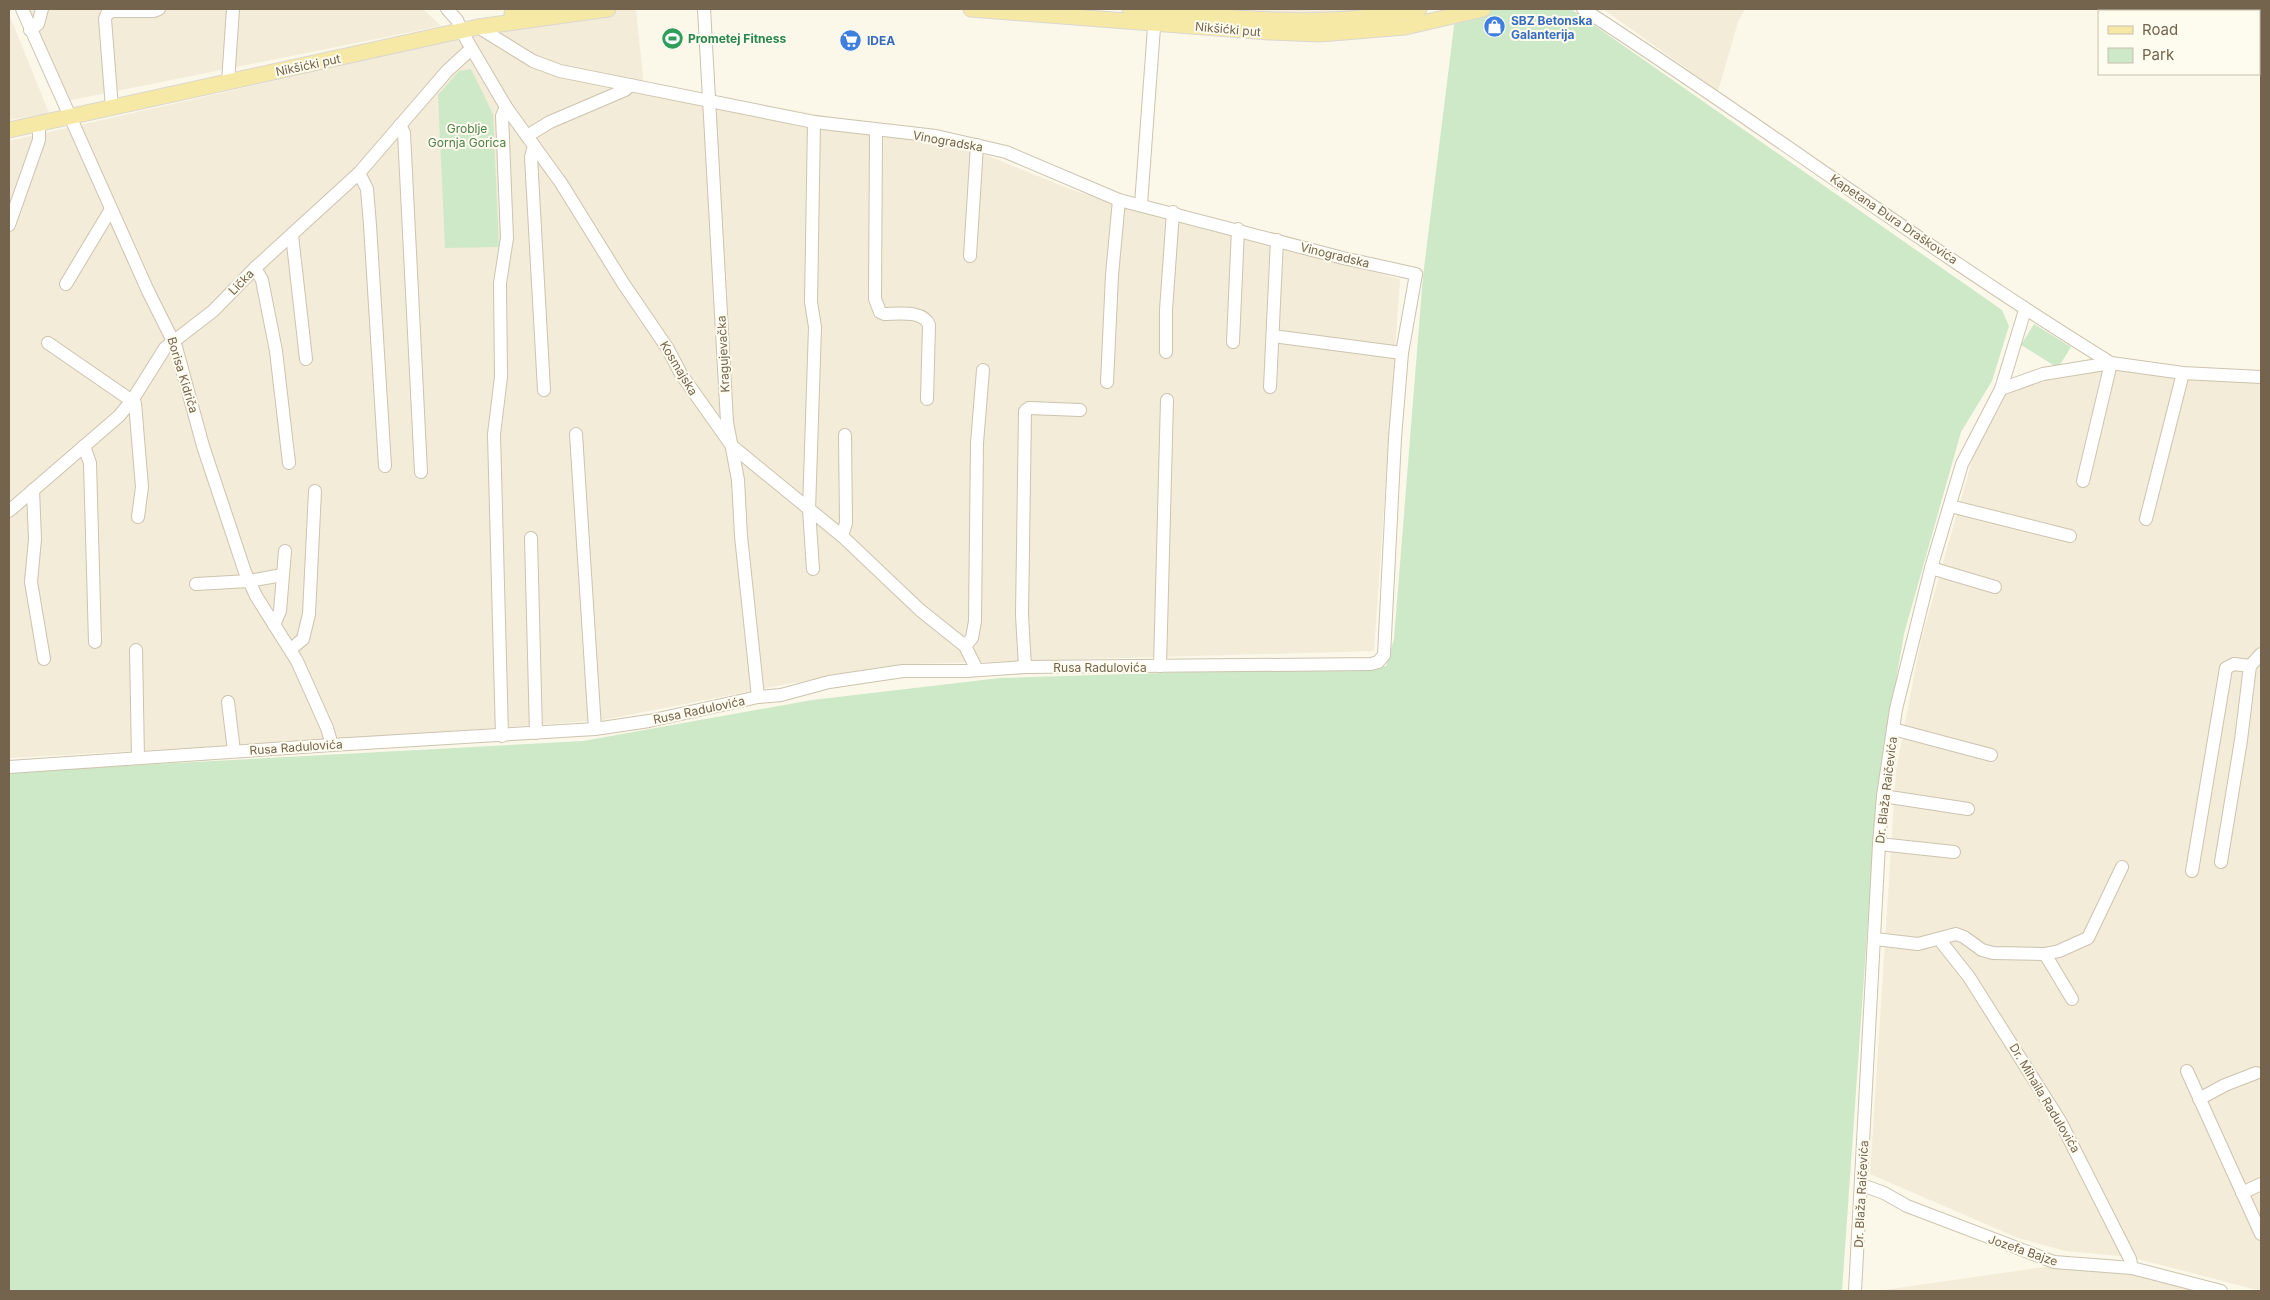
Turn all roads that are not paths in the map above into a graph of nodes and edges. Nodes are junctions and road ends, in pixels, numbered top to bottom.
1 (22, 9) edge
2 (42, 9) edge
3 (159, 9) edge
4 (232, 9) edge
5 (447, 9) edge
6 (538, 9) edge
7 (608, 9) edge
8 (704, 9) edge
9 (971, 9) edge
10 (1130, 9) edge
11 (1419, 9) edge
12 (1483, 9) edge
13 (1584, 9) edge
14 (1155, 14) edge
15 (478, 27) junction
16 (30, 30) junction
17 (462, 32) junction
18 (471, 48) junction
19 (228, 82) junction
20 (631, 85) junction
21 (708, 99) junction
22 (506, 107) junction
23 (112, 108) junction
24 (70, 117) junction
25 (814, 122) junction
26 (39, 123) junction
27 (400, 124) junction
28 (9, 130) edge
29 (876, 130) junction
30 (531, 141) junction
31 (977, 145) junction
32 (360, 173) junction
33 (1119, 200) junction
34 (1141, 204) junction
35 (111, 209) junction
36 (1173, 212) junction
37 (9, 225) edge
38 (1238, 229) junction
39 (292, 235) junction
40 (1277, 240) junction
41 (970, 256) dead end
42 (255, 268) junction
43 (66, 284) dead end
44 (2025, 310) junction
45 (1274, 336) junction
46 (174, 341) junction
47 (1233, 342) dead end
48 (48, 343) dead end
49 (1166, 352) dead end
50 (1402, 353) junction
51 (306, 359) dead end
52 (2111, 363) junction
53 (983, 370) dead end
54 (2183, 373) junction
55 (2261, 377) edge
56 (1107, 382) dead end
57 (1270, 388) dead end
58 (2001, 389) junction
59 (544, 390) dead end
60 (133, 399) junction
61 (927, 400) dead end
62 (1167, 400) dead end
63 (1080, 410) dead end
64 (576, 434) dead end
65 (845, 435) dead end
66 (84, 446) junction
67 (732, 446) junction
68 (289, 463) dead end
69 (385, 466) dead end
70 (421, 472) dead end
71 (2083, 481) dead end
72 (33, 490) junction
73 (315, 491) dead end
74 (1950, 506) junction
75 (809, 510) junction
76 (9, 511) edge
77 (138, 518) dead end
78 (2146, 519) dead end
79 (842, 536) junction
80 (2070, 536) dead end
81 (530, 538) dead end
82 (284, 551) dead end
83 (1931, 568) junction
84 (813, 569) dead end
85 (282, 575) junction
86 (249, 581) junction
87 (196, 584) dead end
88 (1995, 587) dead end
89 (274, 625) junction
90 (95, 642) dead end
91 (965, 646) junction
92 (291, 649) junction
93 (136, 650) dead end
94 (2261, 654) edge
95 (44, 659) dead end
96 (1160, 666) junction
97 (2250, 666) junction
98 (1025, 667) junction
99 (977, 670) junction
100 (758, 697) junction
101 (228, 702) dead end
102 (594, 729) junction
103 (1893, 729) junction
104 (536, 733) junction
105 (502, 736) junction
106 (332, 745) junction
107 (234, 751) junction
108 (1991, 755) dead end
109 (138, 758) junction
110 (9, 767) edge
111 (1883, 796) junction
112 (1968, 808) dead end
113 (1879, 844) junction
114 (1954, 852) dead end
115 (2221, 862) dead end
116 (2122, 867) dead end
117 (2192, 871) dead end
118 (1874, 939) junction
119 (1939, 939) junction
120 (2045, 954) junction
121 (2072, 999) dead end
122 (2186, 1071) dead end
123 (2256, 1073) dead end
124 (2199, 1099) junction
125 (2261, 1184) edge
126 (1862, 1185) junction
127 (2242, 1193) junction
128 (2261, 1234) edge
129 (2132, 1268) junction
130 (1855, 1291) edge
131 (2221, 1291) edge

1 - 16 street, Borisa Kidriča
2 - 16 street
3 - 23 street
4 - 19 street
5 - 17 street, Kosmajska
6 - 15 main road
7 - 15 main road, Nikšićki put
8 - 21 street, Kragujevačka
9 - 14 main road, Nikšićki put
10 - 14 main road
11 - 14 main road
12 - 14 main road, Nikšićki put
13 - 44 street, Kapetana Đura Draškovića
14 - 34 street
15 - 17 main road, Nikšićki put
15 - 20 street, Vinogradska
16 - 24 street, Borisa Kidriča
17 - 18 street, Kosmajska
17 - 19 main road, Nikšićki put
18 - 22 street, Kosmajska
18 - 27 street, Lička
19 - 23 main road, Nikšićki put
20 - 21 street, Vinogradska
20 - 30 street
21 - 25 street, Vinogradska
21 - 67 street, Kragujevačka
22 - 30 street, Kosmajska
22 - 105 street
23 - 24 main road, Nikšićki put
24 - 26 main road, Nikšićki put
24 - 35 street, Borisa Kidriča
25 - 29 street, Vinogradska
25 - 75 street
26 - 28 main road, Nikšićki put
26 - 37 street
27 - 32 street, Lička
27 - 70 street
29 - 31 street, Vinogradska
29 - 61 street
30 - 59 street
30 - 67 street, Kosmajska
31 - 33 street, Vinogradska
31 - 41 street
32 - 39 street, Lička
32 - 69 street
33 - 34 street, Vinogradska
33 - 56 street
34 - 36 street, Vinogradska
35 - 43 street
35 - 46 street, Borisa Kidriča
36 - 38 street, Vinogradska
36 - 49 street
38 - 40 street, Vinogradska
38 - 47 street
39 - 42 street, Lička
39 - 51 street
40 - 45 street
40 - 50 street, Vinogradska
42 - 46 street, Lička
42 - 68 street
44 - 52 street, Kapetana Đura Draškovića
44 - 58 street, Dr. Blaža Raičevića
45 - 50 street
45 - 57 street
46 - 60 street, Lička
46 - 86 street, Borisa Kidriča
48 - 60 street
50 - 96 street, Rusa Radulovića
52 - 54 street
52 - 58 street
52 - 71 street
53 - 91 street
54 - 55 street
54 - 78 street
58 - 74 street, Dr. Blaža Raičevića
60 - 66 street, Lička
60 - 77 street
62 - 96 street
63 - 98 street
64 - 102 street
65 - 79 street
66 - 72 street, Lička
66 - 90 street
67 - 75 street, Kosmajska
67 - 100 street, Kragujevačka
72 - 76 street, Lička
72 - 95 street
73 - 92 street
74 - 80 street
74 - 83 street, Dr. Blaža Raičevića
75 - 79 street, Kosmajska
75 - 84 street
79 - 91 street, Kosmajska
81 - 104 street
82 - 85 street
83 - 88 street
83 - 103 street, Dr. Blaža Raičevića
85 - 86 street
85 - 89 street
86 - 87 street
86 - 89 street, Borisa Kidriča
89 - 92 street, Borisa Kidriča
91 - 99 street, Kosmajska
92 - 106 street, Borisa Kidriča
93 - 109 street
94 - 97 street
96 - 98 street, Rusa Radulovića
97 - 115 street
97 - 117 street
98 - 99 street, Rusa Radulovića
99 - 100 street, Rusa Radulovića
100 - 102 street, Rusa Radulovića
101 - 107 street
102 - 104 street, Rusa Radulovića
103 - 108 street
103 - 111 street, Dr. Blaža Raičevića
104 - 105 street, Rusa Radulovića
105 - 106 street, Rusa Radulovića
106 - 107 street, Rusa Radulovića
107 - 109 street, Rusa Radulovića
109 - 110 street, Rusa Radulovića
111 - 112 street
111 - 113 street, Dr. Blaža Raičevića
113 - 114 street
113 - 118 street, Dr. Blaža Raičevića
116 - 120 street
118 - 119 street
118 - 126 street, Dr. Blaža Raičevića
119 - 120 street
119 - 129 street, Dr. Mihaila Radulovića
120 - 121 street
122 - 124 street
123 - 124 street
124 - 127 street
125 - 127 street
126 - 129 street, Jozefa Bajze
126 - 130 street, Dr. Blaža Raičevića
127 - 128 street
129 - 131 street, Jozefa Bajze

